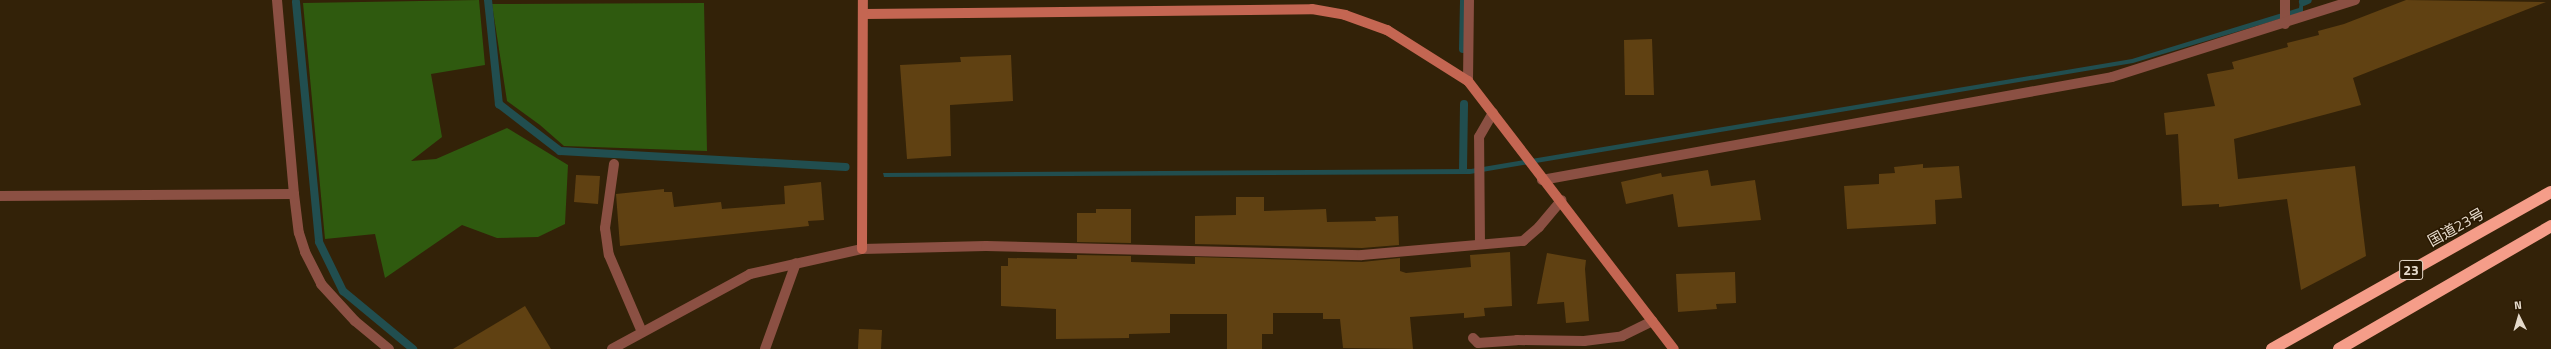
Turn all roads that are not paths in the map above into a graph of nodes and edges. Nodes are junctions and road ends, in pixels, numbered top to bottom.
1 (277, 0) edge
2 (863, 0) edge
3 (1469, 0) edge
4 (2355, 0) edge
5 (2285, 3) edge
6 (864, 14) junction
7 (2285, 23) junction
8 (1468, 81) junction
9 (1493, 113) junction
10 (614, 164) dead end
11 (1542, 180) junction
12 (2551, 192) edge
13 (294, 194) junction
14 (0, 196) edge
15 (1562, 200) junction
16 (2551, 226) edge
17 (1480, 244) junction
18 (862, 249) junction
19 (796, 263) junction
20 (1653, 321) junction
21 (642, 332) junction
22 (1473, 338) dead end
23 (389, 349) edge
24 (612, 349) edge
25 (765, 349) edge
26 (1674, 349) edge
27 (2272, 349) edge
28 (2339, 349) edge

1 - 13 street
2 - 6 street
3 - 8 street
4 - 7 street
5 - 7 street
6 - 8 street
6 - 18 street
7 - 11 street
8 - 9 street
9 - 11 street
9 - 17 street
10 - 21 street
11 - 15 street
12 - 27 highway, 国道23号 / 23
13 - 14 street
13 - 23 street
15 - 17 street
15 - 20 street
16 - 28 highway, 23
17 - 18 street
18 - 19 street
19 - 21 street
19 - 25 street
20 - 22 street
20 - 26 street
21 - 24 street

